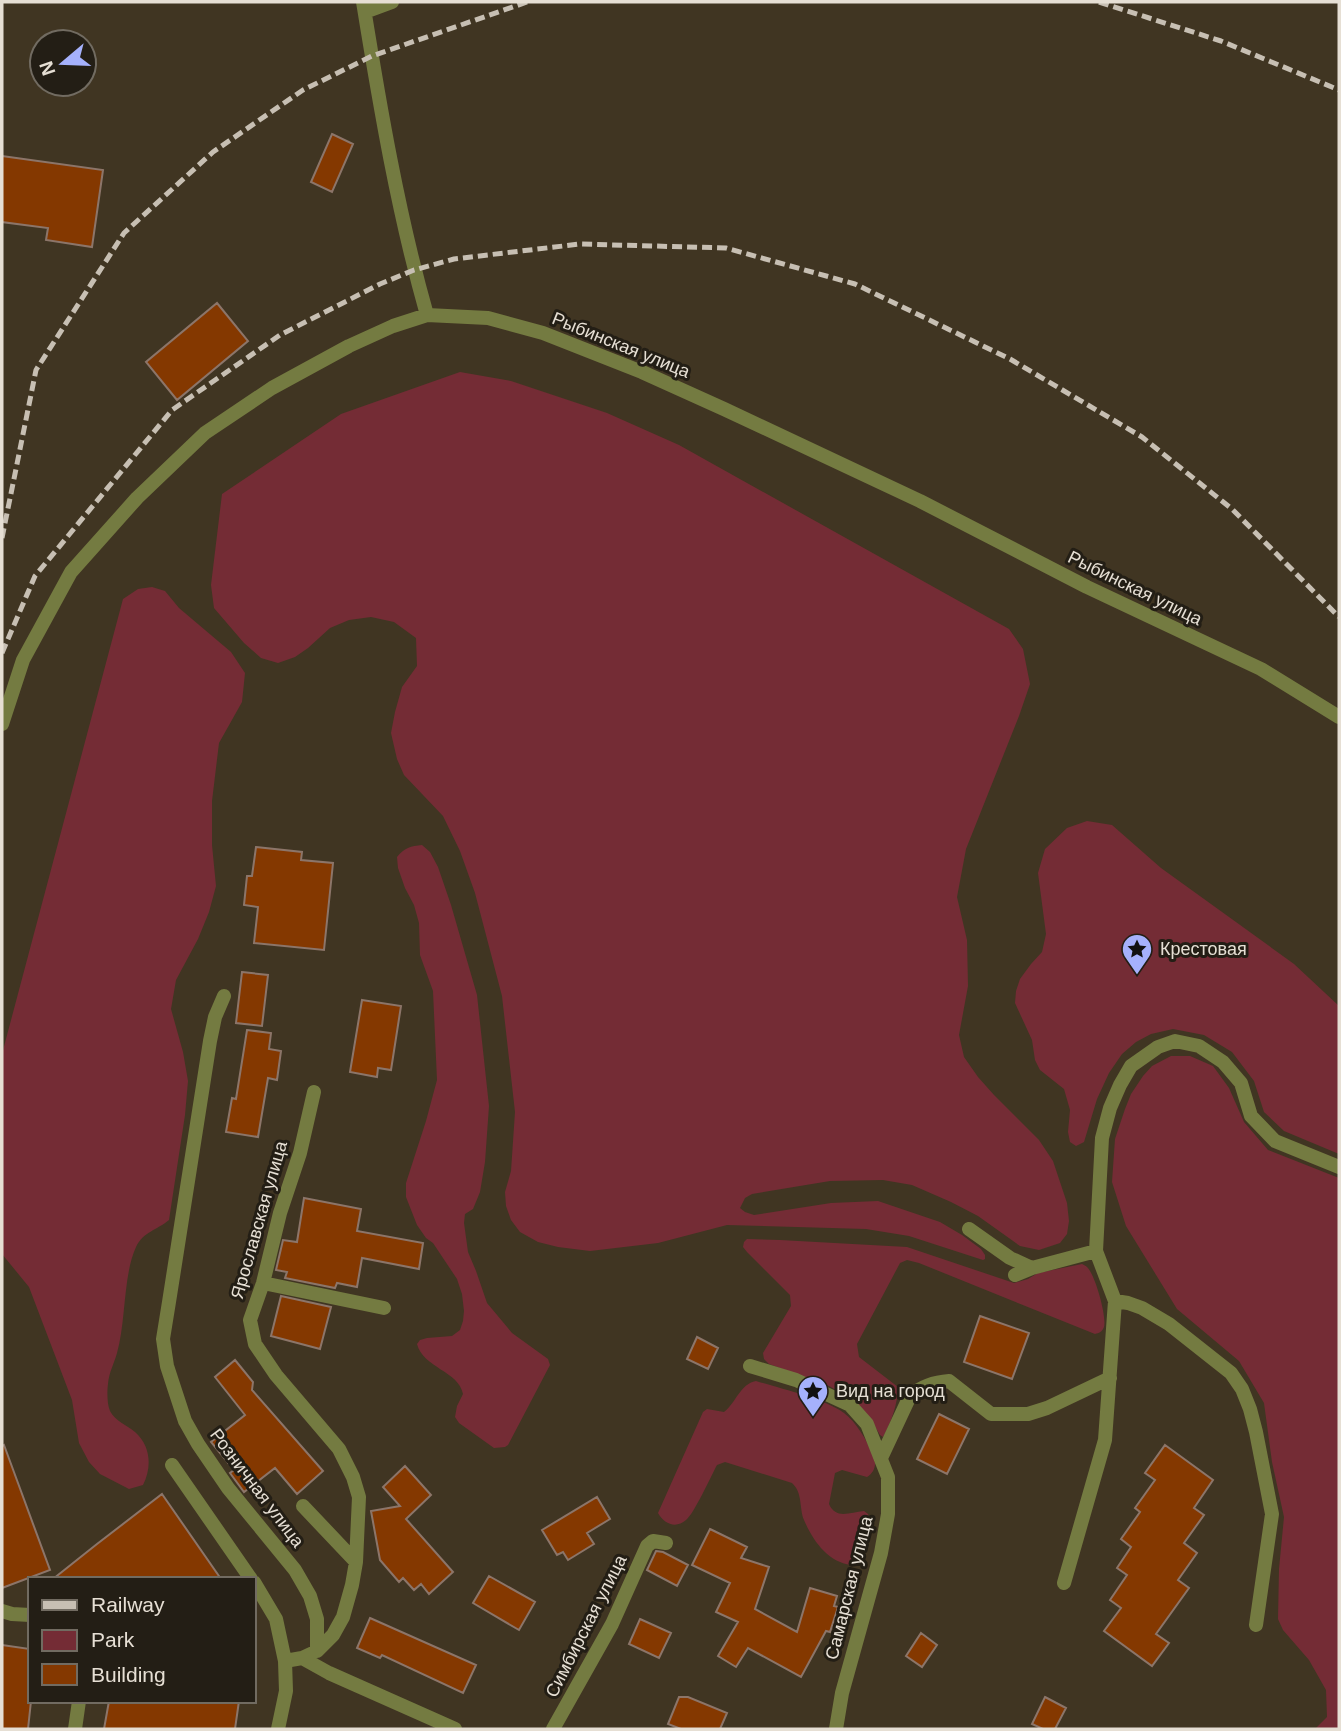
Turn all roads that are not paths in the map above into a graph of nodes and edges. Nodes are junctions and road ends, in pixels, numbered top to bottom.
1 (392, 2) edge
2 (364, 7) edge
3 (427, 316) junction
4 (1339, 717) edge
5 (2, 724) edge
6 (224, 996) dead end
7 (314, 1091) dead end
8 (1339, 1167) edge
9 (969, 1229) dead end
10 (1096, 1251) junction
11 (1032, 1268) junction
12 (1015, 1275) dead end
13 (262, 1283) junction
14 (1115, 1301) junction
15 (384, 1308) dead end
16 (750, 1366) dead end
17 (1110, 1378) junction
18 (881, 1458) junction
19 (172, 1465) dead end
20 (303, 1506) dead end
21 (660, 1542) dead end
22 (356, 1563) junction
23 (251, 1577) edge
24 (1064, 1583) dead end
25 (256, 1585) edge
26 (2, 1611) edge
27 (28, 1615) edge
28 (1256, 1625) dead end
29 (317, 1651) junction
30 (302, 1658) junction
31 (285, 1661) junction
32 (79, 1703) edge
33 (75, 1729) edge
34 (278, 1729) edge
35 (455, 1729) edge
36 (553, 1729) edge
37 (836, 1729) edge

1 - 2 lane
2 - 3 lane
3 - 4 lane, Рыбинская улица
3 - 5 lane, Рыбинская улица
6 - 29 lane, Розничная улица
7 - 13 lane, Ярославская улица
8 - 10 lane
9 - 11 lane
10 - 11 lane
10 - 14 lane
11 - 12 lane
13 - 15 lane
13 - 22 lane, Ярославская улица
14 - 17 lane
14 - 28 lane
16 - 18 lane, Самарская улица
17 - 18 lane
17 - 24 lane
18 - 37 lane, Самарская улица
19 - 23 lane
20 - 22 lane
21 - 36 lane, Симбирская улица
22 - 29 lane, Ярославская улица
25 - 31 lane
26 - 27 lane
29 - 30 lane
30 - 31 lane
30 - 35 lane
31 - 34 lane
32 - 33 lane

